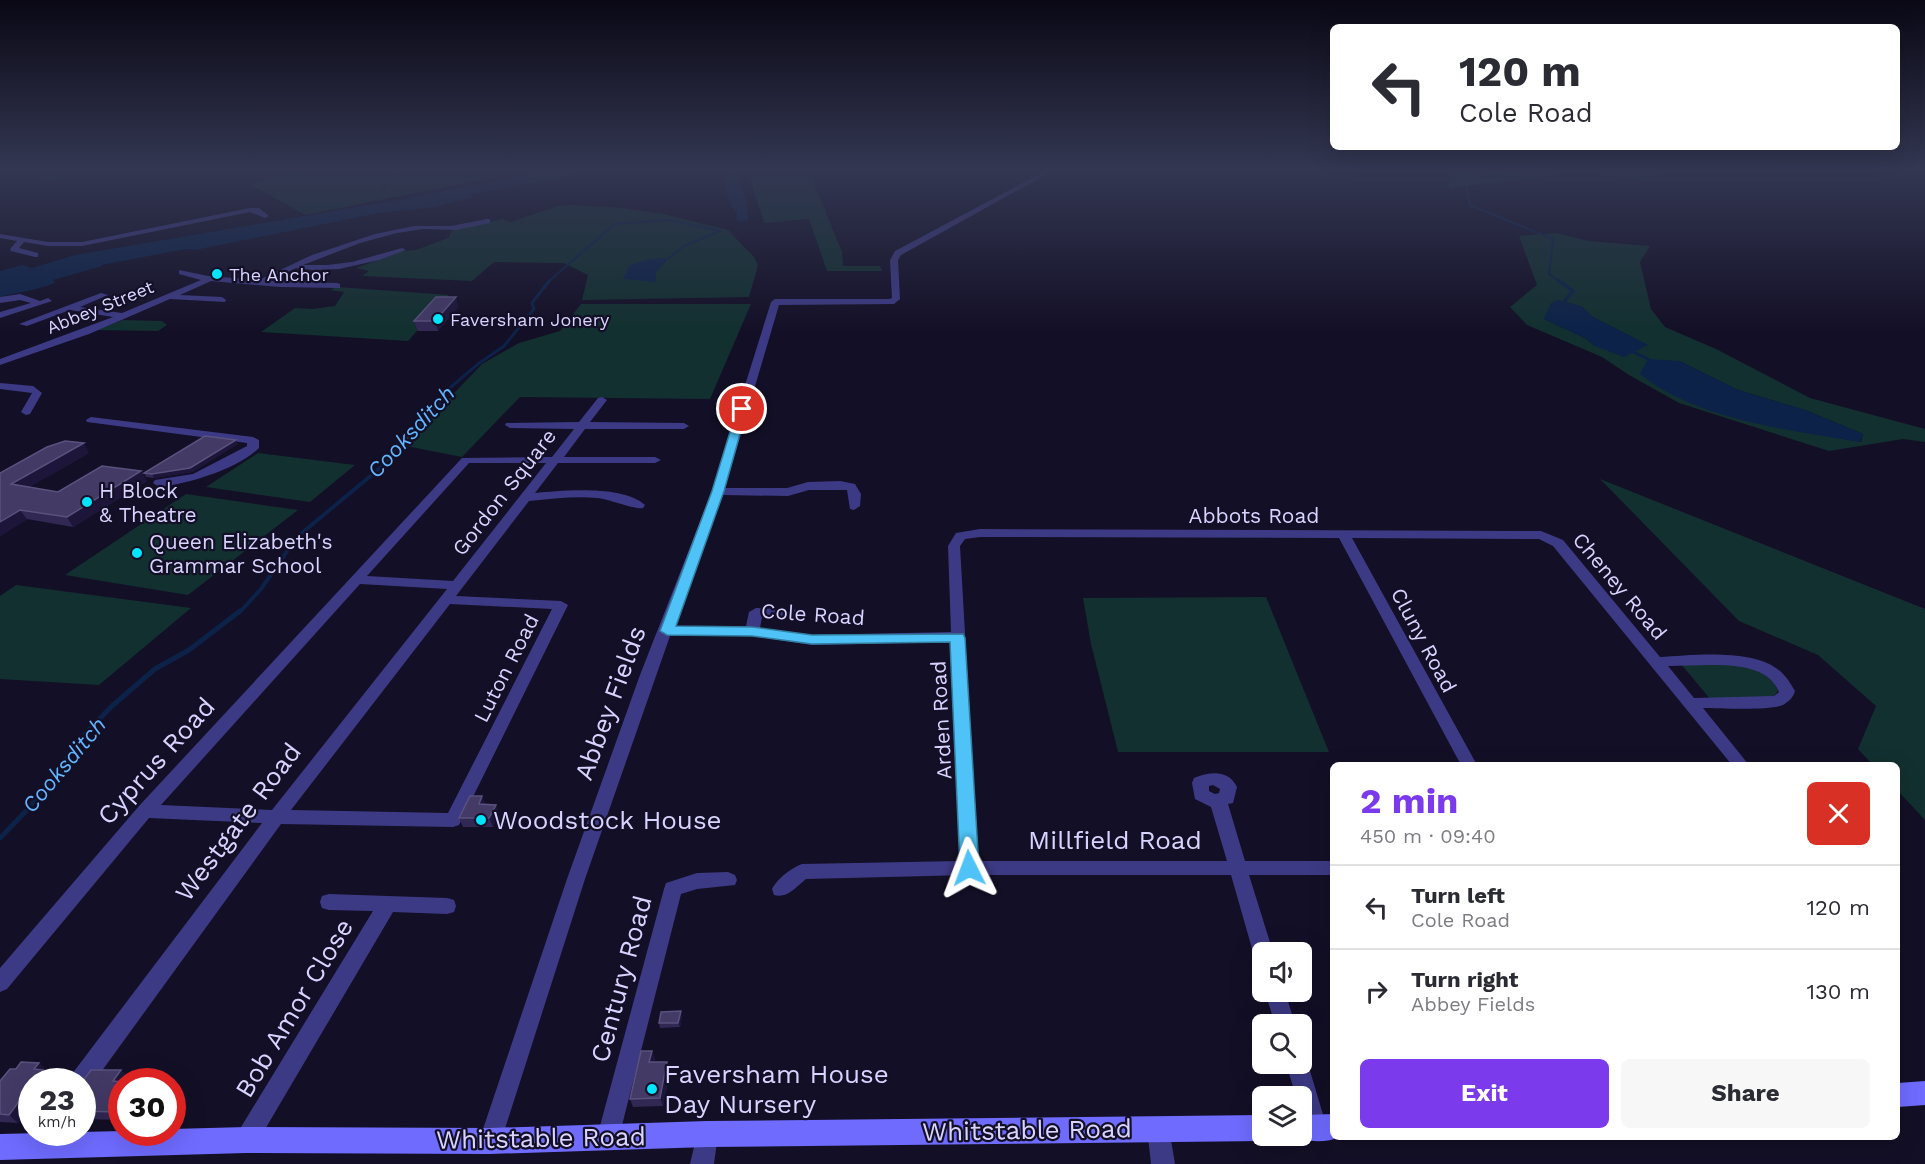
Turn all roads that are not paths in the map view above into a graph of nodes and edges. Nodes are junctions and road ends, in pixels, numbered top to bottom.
1 (185, 223) edge
2 (476, 223) edge
3 (953, 223) edge
4 (0, 236) edge
5 (27, 241) junction
6 (402, 250) dead end
7 (17, 260) dead end
8 (294, 267) junction
9 (182, 272) dead end
10 (210, 279) junction
11 (262, 282) junction
12 (337, 286) dead end
13 (104, 295) dead end
14 (170, 297) junction
15 (0, 300) edge
16 (222, 300) dead end
17 (66, 308) junction
18 (0, 315) edge
19 (122, 316) junction
20 (24, 324) dead end
21 (0, 362) edge
22 (0, 386) edge
23 (602, 400) dead end
24 (28, 409) dead end
25 (90, 420) dead end
26 (510, 425) dead end
27 (583, 425) junction
28 (684, 426) dead end
29 (556, 460) junction
30 (655, 460) dead end
31 (159, 483) dead end
32 (718, 491) junction
33 (525, 498) junction
34 (639, 499) dead end
35 (854, 506) dead end
36 (1343, 534) junction
37 (960, 536) joint
38 (1549, 538) joint
39 (358, 580) junction
40 (452, 593) junction
41 (798, 613) dead end
42 (667, 631) junction
43 (752, 631) junction
44 (957, 638) junction
45 (1657, 662) junction
46 (1691, 704) junction
47 (1466, 762) edge
48 (1739, 762) edge
49 (1218, 801) dead end
50 (145, 812) junction
51 (276, 817) junction
52 (969, 868) junction
53 (1330, 868) edge
54 (1238, 869) junction
55 (728, 880) dead end
56 (782, 889) dead end
57 (329, 902) dead end
58 (388, 904) junction
59 (447, 906) dead end
60 (1260, 942) edge
61 (0, 983) edge
62 (90, 1068) edge
63 (1300, 1074) edge
64 (1925, 1093) edge
65 (1900, 1095) edge
66 (1317, 1127) edge
67 (1158, 1128) junction
68 (1252, 1128) edge
69 (707, 1134) junction
70 (608, 1137) junction
71 (96, 1139) edge
72 (246, 1140) junction
73 (490, 1142) junction
74 (18, 1143) edge
75 (0, 1147) edge
76 (702, 1164) edge
77 (1163, 1164) edge

1 - 5 street
2 - 8 street
3 - 32 street, Abbey Fields
4 - 5 street
5 - 7 street
6 - 8 street
8 - 11 street
9 - 10 street
10 - 11 street
10 - 14 street, Abbey Street
11 - 12 street
13 - 17 street
14 - 16 street
14 - 19 street, Abbey Street
15 - 18 street
17 - 19 street
17 - 20 street
19 - 21 street, Abbey Street
22 - 24 street
23 - 27 street, Gordon Square
25 - 31 street
26 - 27 street, Gordon Square
27 - 28 street, Gordon Square
27 - 29 street, Gordon Square
29 - 30 street
29 - 33 street, Gordon Square
29 - 39 street
32 - 35 street
32 - 42 street, Abbey Fields
33 - 34 street
33 - 40 street, Gordon Square
36 - 37 street, Abbots Road
36 - 38 street, Abbots Road
36 - 47 street, Cluny Road
37 - 44 street, Arden Road
38 - 45 street, Cheney Road
39 - 40 street, Gordon Square
39 - 50 street, Cyprus Road
40 - 51 street, Westgate Road
40 - 51 street, Luton Road
41 - 43 street
42 - 43 street, Cole Road
42 - 73 street, Abbey Fields
43 - 44 street, Cole Road
44 - 52 street, Arden Road
45 - 46 street, Cheney Road
45 - 46 street, Cheney Road
46 - 48 street, Cheney Road
49 - 54 street
50 - 51 street
50 - 61 street, Cyprus Road
51 - 62 street, Westgate Road
52 - 54 street, Millfield Road
52 - 56 street, Millfield Road
53 - 54 street, Millfield Road
54 - 60 street
55 - 70 street, Century Road
57 - 58 street, Bob Amor Close
58 - 59 street, Bob Amor Close
58 - 72 street, Bob Amor Close
63 - 66 street
64 - 65 main road
67 - 68 main road, Whitstable Road
67 - 69 main road, Whitstable Road
67 - 77 street
69 - 70 main road, Whitstable Road
69 - 76 street
70 - 73 main road, Whitstable Road
71 - 72 main road, Whitstable Road
72 - 73 main road, Whitstable Road
74 - 75 main road, Whitstable Road

